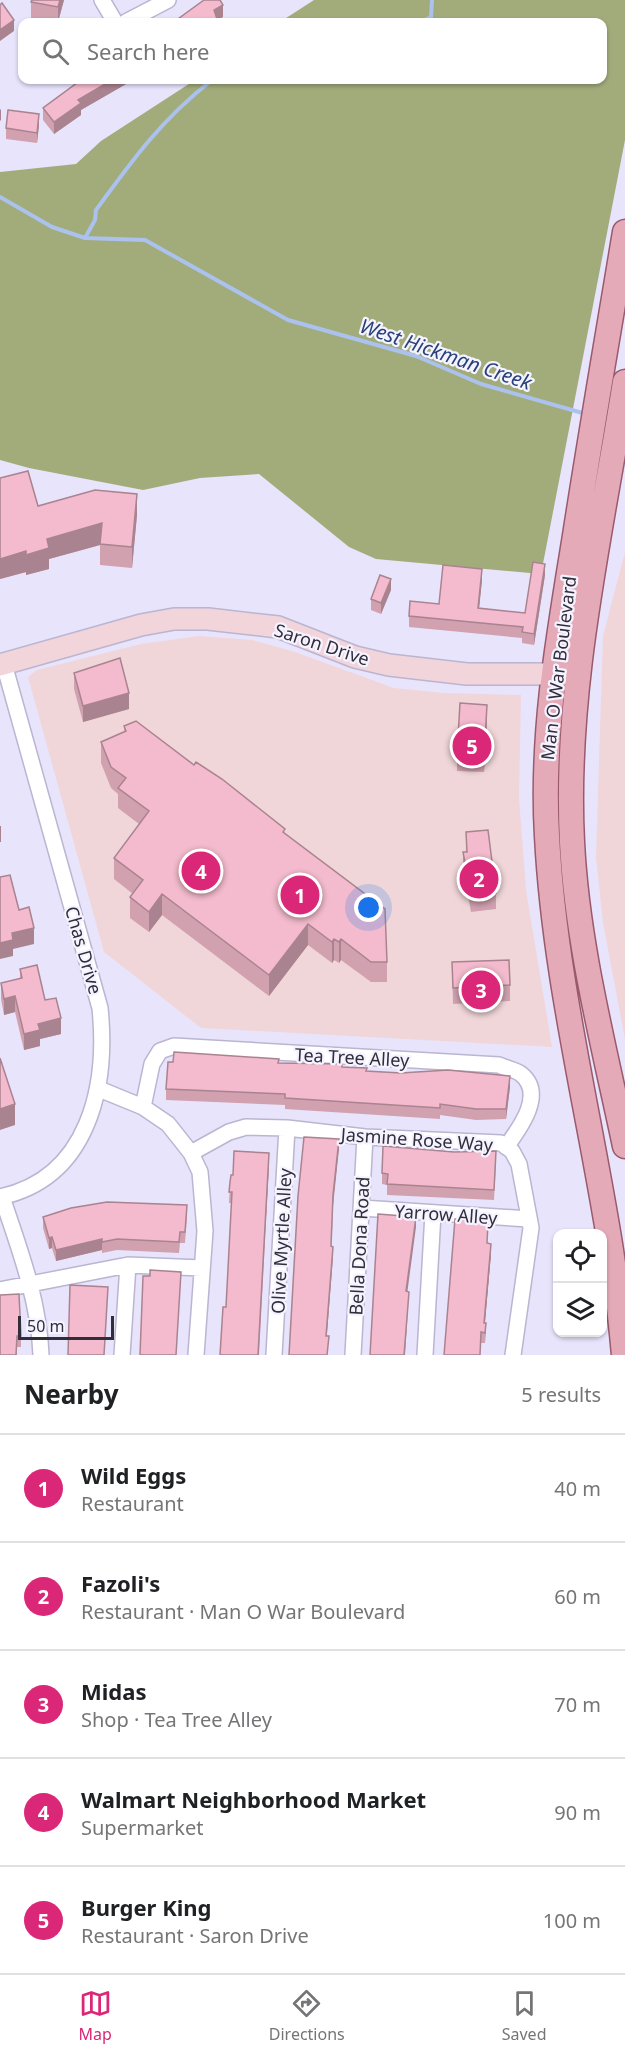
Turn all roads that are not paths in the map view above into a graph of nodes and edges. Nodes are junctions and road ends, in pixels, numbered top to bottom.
1 (102, 0) edge
2 (168, 0) edge
3 (113, 18) edge
4 (134, 18) edge
5 (625, 232) edge
6 (624, 389) edge
7 (2, 664) edge
8 (554, 673) junction
9 (578, 674) junction
10 (99, 1089) junction
11 (143, 1107) junction
12 (287, 1128) junction
13 (365, 1137) junction
14 (625, 1146) edge
15 (506, 1147) junction
16 (191, 1153) junction
17 (1, 1197) edge
18 (362, 1208) junction
19 (433, 1213) junction
20 (529, 1219) junction
21 (128, 1265) junction
22 (202, 1268) junction
23 (30, 1283) junction
24 (0, 1290) edge
25 (40, 1355) edge
26 (122, 1355) edge
27 (196, 1355) edge
28 (274, 1355) edge
29 (353, 1355) edge
30 (425, 1355) edge
31 (513, 1355) edge
32 (624, 1355) edge

1 - 3 street
2 - 4 street
5 - 8 main road, Man O War Boulevard
6 - 9 main road, Man O War Boulevard
7 - 8 street, Saron Drive
7 - 10 street, Chas Drive
8 - 9 street, Saron Drive
8 - 32 main road, Man O War Boulevard
9 - 14 main road, Man O War Boulevard
10 - 11 street
10 - 17 street, Chas Drive
11 - 15 street, Tea Tree Alley
11 - 16 street
12 - 13 street, Jasmine Rose Way
12 - 16 street, Jasmine Rose Way
12 - 28 street, Olive Myrtle Alley
13 - 15 street, Jasmine Rose Way
13 - 18 street, Bella Dona Road
15 - 20 street, Jasmine Rose Way
16 - 22 street
17 - 23 street
18 - 19 street, Yarrow Alley
18 - 29 street, Bella Dona Road
19 - 20 street, Yarrow Alley
19 - 30 street
20 - 31 street, Jasmine Rose Way
21 - 22 street
21 - 23 street
21 - 26 street
22 - 27 street
23 - 24 street
23 - 25 street

